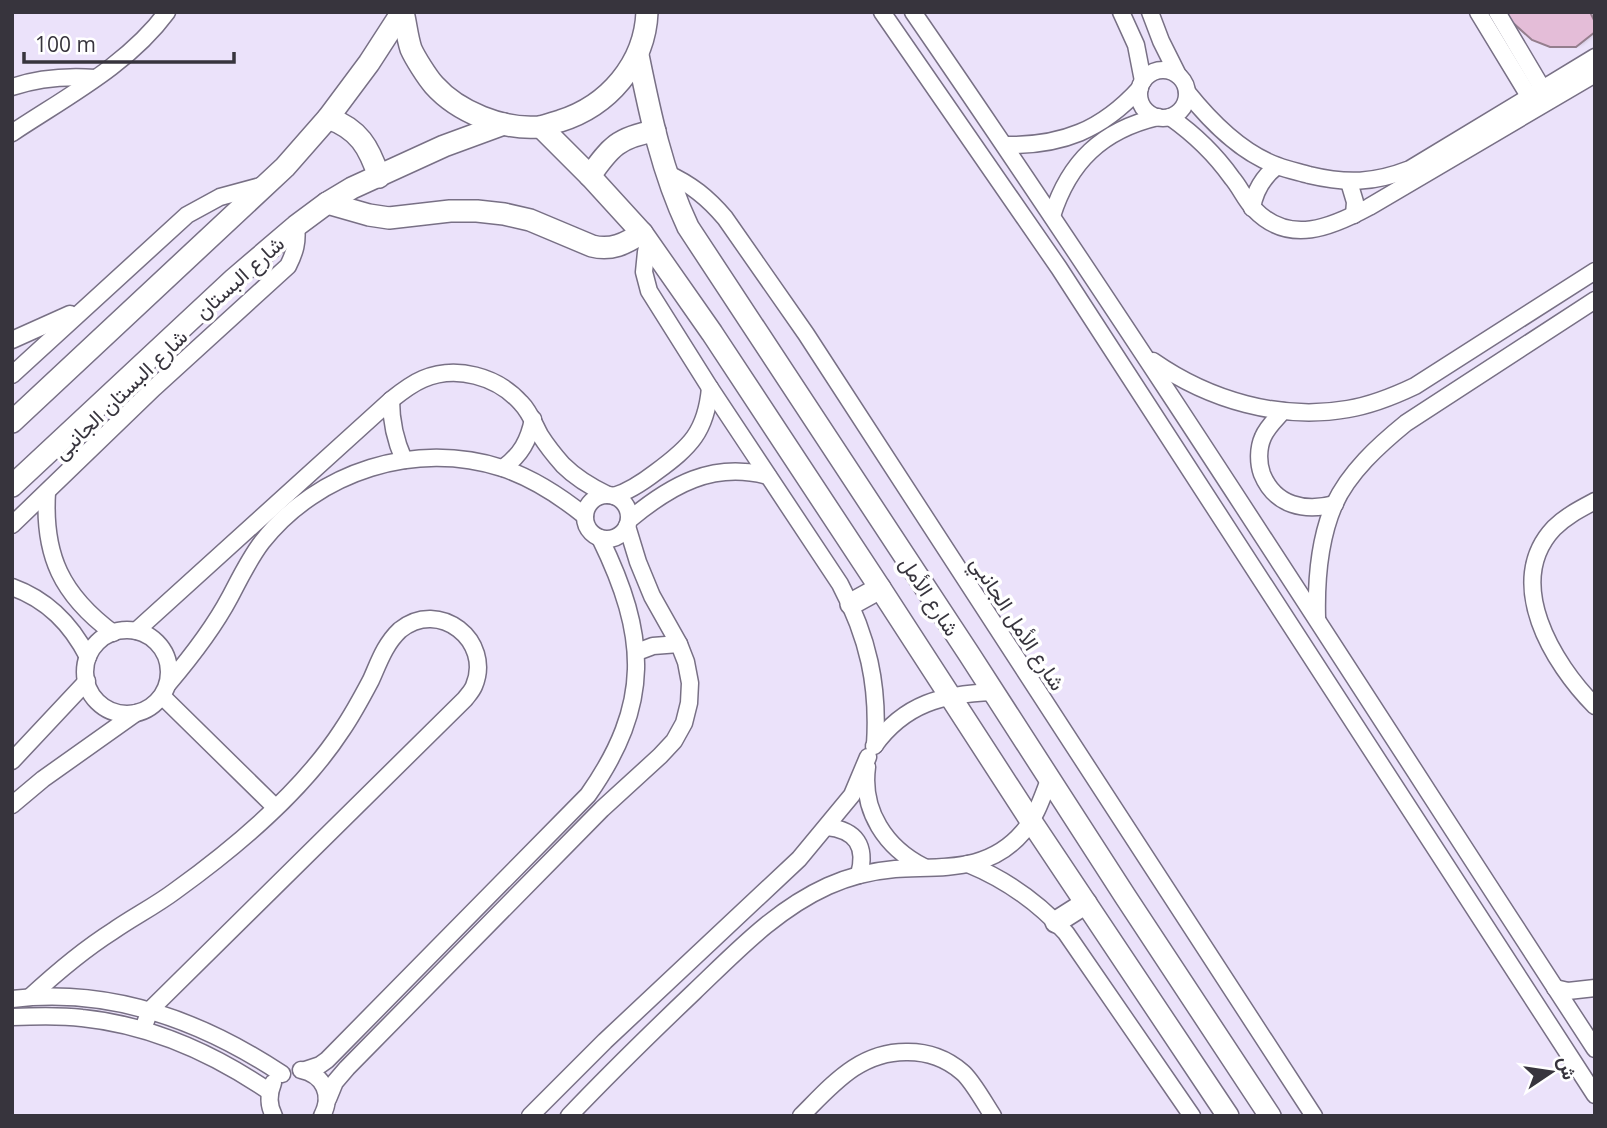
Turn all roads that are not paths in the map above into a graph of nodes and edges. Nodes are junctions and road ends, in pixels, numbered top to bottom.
1 (167, 12) edge
2 (403, 12) edge
3 (882, 12) edge
4 (913, 12) edge
5 (1121, 12) edge
6 (1150, 12) edge
7 (1478, 12) edge
8 (647, 17) edge
9 (1497, 23) edge
10 (638, 55) junction
11 (1595, 58) edge
12 (1595, 74) edge
13 (1178, 75) junction
14 (95, 78) junction
15 (1142, 84) junction
16 (12, 88) edge
17 (1186, 92) junction
18 (1539, 98) junction
19 (1164, 117) junction
20 (328, 118) junction
21 (504, 124) junction
22 (541, 127) junction
23 (655, 131) junction
24 (12, 133) edge
25 (1005, 145) junction
26 (1277, 166) junction
27 (666, 173) junction
28 (590, 176) junction
29 (379, 177) junction
30 (1349, 182) junction
31 (267, 185) junction
32 (327, 203) junction
33 (1252, 208) junction
34 (1354, 215) junction
35 (1052, 216) junction
36 (296, 226) junction
37 (645, 238) junction
38 (1595, 271) edge
39 (1580, 280) junction
40 (1594, 301) edge
41 (85, 307) junction
42 (12, 340) edge
43 (1146, 357) junction
44 (12, 375) edge
45 (710, 388) junction
46 (391, 400) junction
47 (1283, 411) junction
48 (533, 419) junction
49 (12, 422) edge
50 (404, 460) junction
51 (503, 468) junction
52 (768, 476) junction
53 (12, 486) edge
54 (47, 492) junction
55 (611, 495) junction
56 (1595, 501) edge
57 (1335, 504) junction
58 (585, 516) junction
59 (628, 523) junction
60 (12, 526) edge
61 (600, 538) junction
62 (12, 587) edge
63 (880, 588) junction
64 (851, 604) junction
65 (1317, 620) junction
66 (136, 631) junction
67 (113, 633) junction
68 (678, 644) junction
69 (637, 652) junction
70 (88, 657) junction
71 (87, 681) junction
72 (165, 690) junction
73 (993, 692) junction
74 (950, 696) junction
75 (1595, 706) edge
76 (136, 713) junction
77 (1399, 748) junction
78 (871, 751) junction
79 (12, 761) edge
80 (1379, 761) junction
81 (605, 770) junction
82 (1049, 780) junction
83 (628, 785) junction
84 (12, 805) edge
85 (275, 807) junction
86 (1031, 821) junction
87 (827, 827) junction
88 (968, 864) junction
89 (927, 869) junction
90 (859, 875) junction
91 (1086, 903) junction
92 (1056, 922) junction
93 (1555, 988) junction
94 (1595, 988) edge
95 (30, 997) junction
96 (12, 999) edge
97 (150, 1010) junction
98 (12, 1017) edge
99 (143, 1029) junction
100 (604, 1041) junction
101 (1595, 1049) edge
102 (624, 1059) junction
103 (305, 1070) junction
104 (282, 1074) junction
105 (270, 1092) junction
106 (1595, 1095) edge
107 (328, 1110) edge
108 (273, 1115) edge
109 (530, 1116) edge
110 (569, 1116) edge
111 (801, 1116) edge
112 (993, 1116) edge
113 (1192, 1116) edge
114 (1228, 1116) edge
115 (1270, 1116) edge
116 (1314, 1116) edge

1 - 14 street
2 - 20 main road
2 - 21 main road
3 - 80 street
4 - 25 street
5 - 15 street
6 - 13 street
7 - 9 street
8 - 10 main road
9 - 18 street
10 - 22 main road
10 - 23 main road, شارع الأمل
11 - 18 street
12 - 18 street
13 - 15 street
13 - 17 street
14 - 16 street
14 - 24 street
15 - 19 street
15 - 25 street
17 - 19 street
17 - 26 street
18 - 30 street
18 - 34 street
19 - 33 street
19 - 35 street
20 - 29 main road
20 - 31 main road
21 - 22 main road
21 - 29 main road, شارع البستان
22 - 28 main road, شارع الأمل
23 - 27 main road, شارع الأمل
23 - 28 main road
25 - 35 street
26 - 30 street
26 - 33 street
27 - 73 main road, شارع الأمل
27 - 116 street, شارع الأمل الجانبي
28 - 37 main road, شارع الأمل
29 - 32 main road, شارع البستان
30 - 34 street
31 - 41 street
31 - 49 main road
32 - 36 main road, شارع البستان
32 - 37 main road
33 - 34 street
35 - 43 street
36 - 53 main road, شارع البستان
36 - 54 street, شارع البستان الجانبى
37 - 45 street
37 - 63 main road, شارع الأمل
38 - 39 street
39 - 40 street
39 - 47 street
40 - 57 street
41 - 42 street
41 - 44 street
43 - 47 street
43 - 65 street
45 - 52 street
45 - 55 street
46 - 48 street
46 - 50 street
46 - 66 street
47 - 57 street
48 - 51 street
48 - 55 street
50 - 51 street
50 - 72 street
51 - 58 street
52 - 59 street
52 - 64 street
54 - 60 street, شارع البستان الجانبى
54 - 67 street
55 - 58 street
55 - 59 street
56 - 75 street
57 - 65 street
58 - 61 street
59 - 61 street
59 - 68 street
61 - 69 street
62 - 70 street
63 - 64 main road
63 - 74 main road, شارع الأمل
64 - 78 street
65 - 77 street
66 - 67 street
66 - 72 street
67 - 70 street
68 - 69 street
68 - 83 street
69 - 81 street
70 - 71 street
71 - 76 street
71 - 79 street
72 - 76 street
72 - 85 street
73 - 74 street
73 - 82 main road, شارع الأمل
74 - 78 street
74 - 86 main road, شارع الأمل
76 - 84 street
77 - 80 street
77 - 93 street
78 - 87 street
78 - 89 street
80 - 106 street
81 - 83 street
81 - 103 street
82 - 86 street
82 - 115 main road, شارع الأمل
83 - 107 street
85 - 95 street
85 - 97 street
86 - 88 street
86 - 91 main road, شارع الأمل
87 - 90 street
87 - 100 street
88 - 89 street
88 - 92 street
89 - 90 street
90 - 102 street
91 - 92 main road
91 - 114 main road, شارع الأمل
92 - 113 street
93 - 94 street
93 - 101 street
95 - 96 street
95 - 97 street
97 - 99 street
97 - 104 street
98 - 99 street
99 - 105 street
100 - 102 street
100 - 109 street
102 - 110 street
103 - 104 street
103 - 107 street
104 - 105 street
105 - 108 street
111 - 112 street

